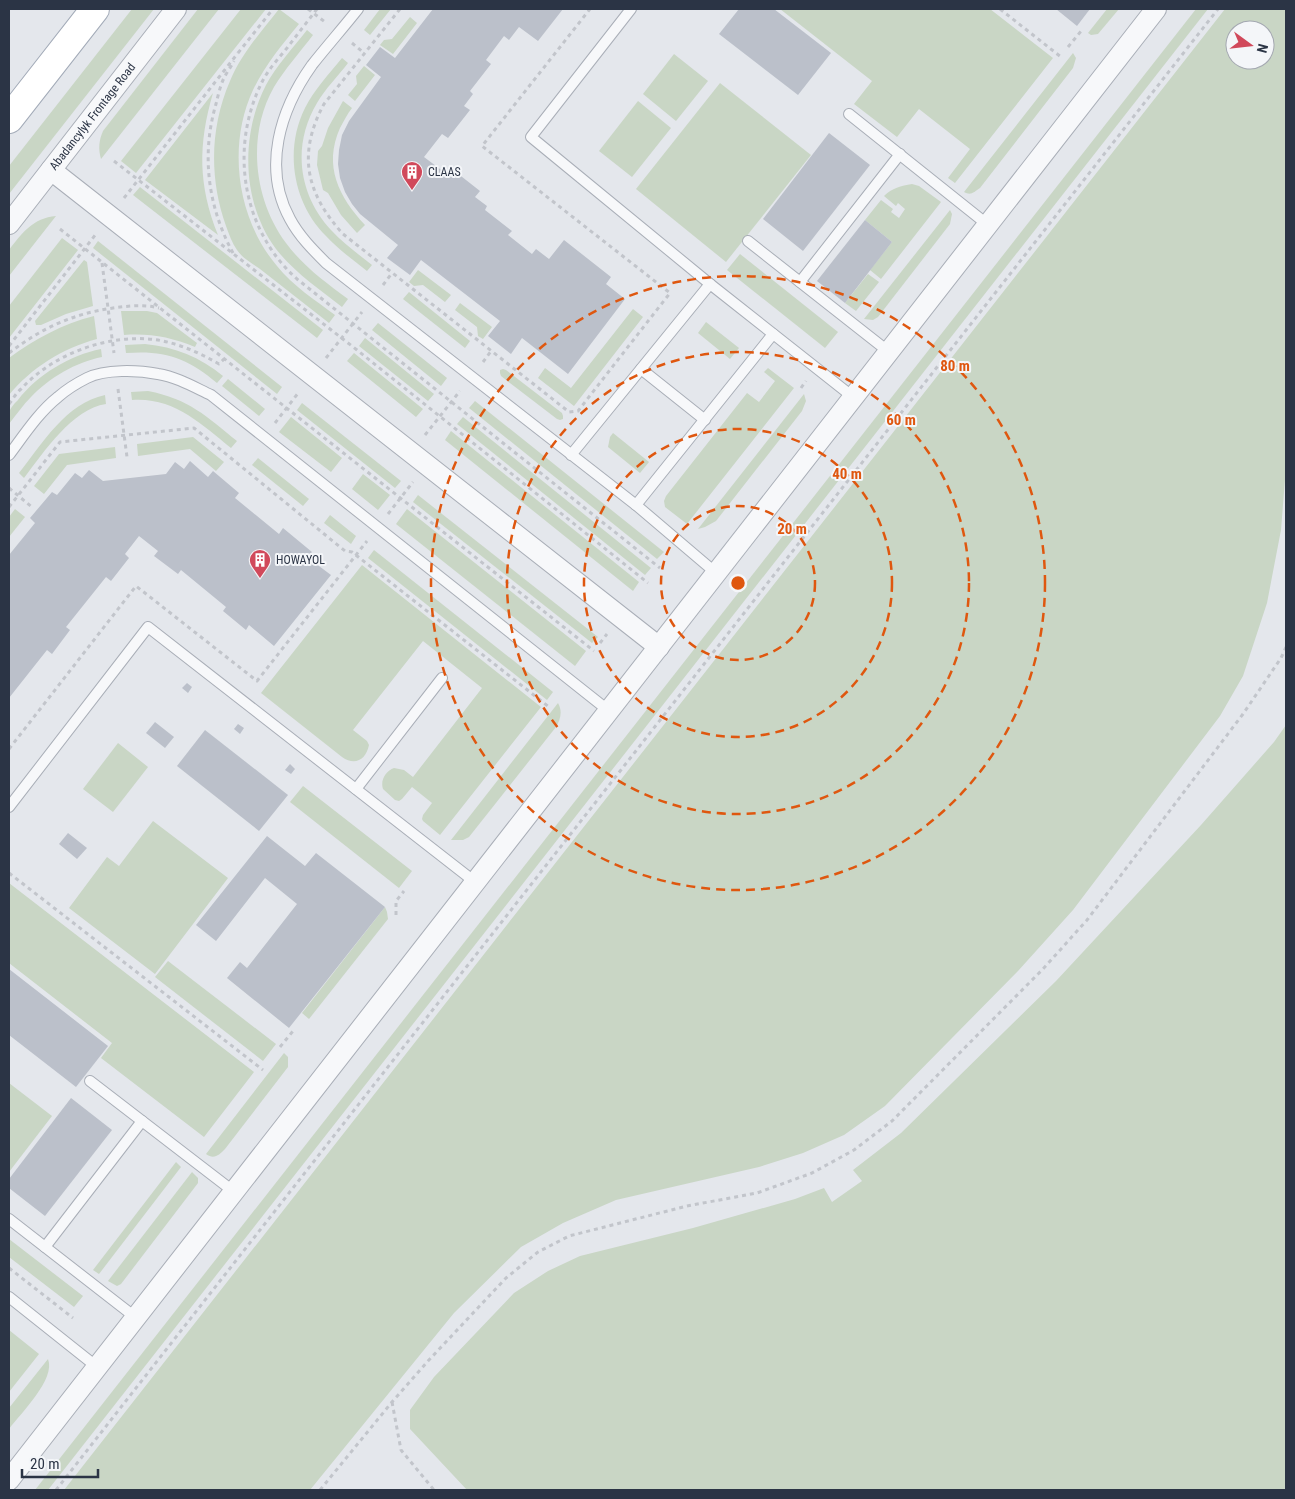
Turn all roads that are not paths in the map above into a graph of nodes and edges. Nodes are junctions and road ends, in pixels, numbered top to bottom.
1 (95, 9) edge
2 (176, 9) edge
3 (358, 9) edge
4 (632, 9) edge
5 (1156, 9) edge
6 (849, 114) dead end
7 (9, 119) edge
8 (900, 154) junction
9 (51, 170) junction
10 (9, 224) edge
11 (988, 225) junction
12 (748, 241) dead end
13 (800, 282) junction
14 (710, 284) junction
15 (773, 334) junction
16 (888, 352) junction
17 (641, 369) junction
18 (853, 397) junction
19 (705, 420) junction
20 (9, 455) edge
21 (571, 455) junction
22 (636, 505) junction
23 (716, 573) junction
24 (658, 647) junction
25 (442, 678) dead end
26 (609, 711) junction
27 (356, 789) junction
28 (9, 807) edge
29 (475, 882) junction
30 (90, 1081) dead end
31 (142, 1121) junction
32 (233, 1191) junction
33 (9, 1219) edge
34 (46, 1247) junction
35 (9, 1297) edge
36 (136, 1317) junction
37 (97, 1367) junction
38 (9, 1480) edge

1 - 7 main road
2 - 9 street, Abadancylyk Frontage Road
3 - 21 lane
4 - 14 lane
5 - 11 street
6 - 8 lane
8 - 11 lane
8 - 13 lane
9 - 10 street, Abadancylyk Frontage Road
9 - 24 street
11 - 16 street
12 - 13 lane
13 - 16 lane
14 - 15 lane
14 - 17 lane
15 - 18 lane
15 - 19 lane
16 - 18 street
17 - 19 lane
17 - 21 lane
18 - 23 street
19 - 22 lane
20 - 26 lane
21 - 22 lane
22 - 23 lane
23 - 24 street
24 - 26 street
25 - 27 lane
26 - 29 street
27 - 28 lane
27 - 29 lane
29 - 32 street
30 - 31 lane
31 - 32 lane
31 - 34 lane
32 - 36 street
33 - 34 lane
34 - 36 lane
35 - 37 lane
36 - 37 street
37 - 38 street

